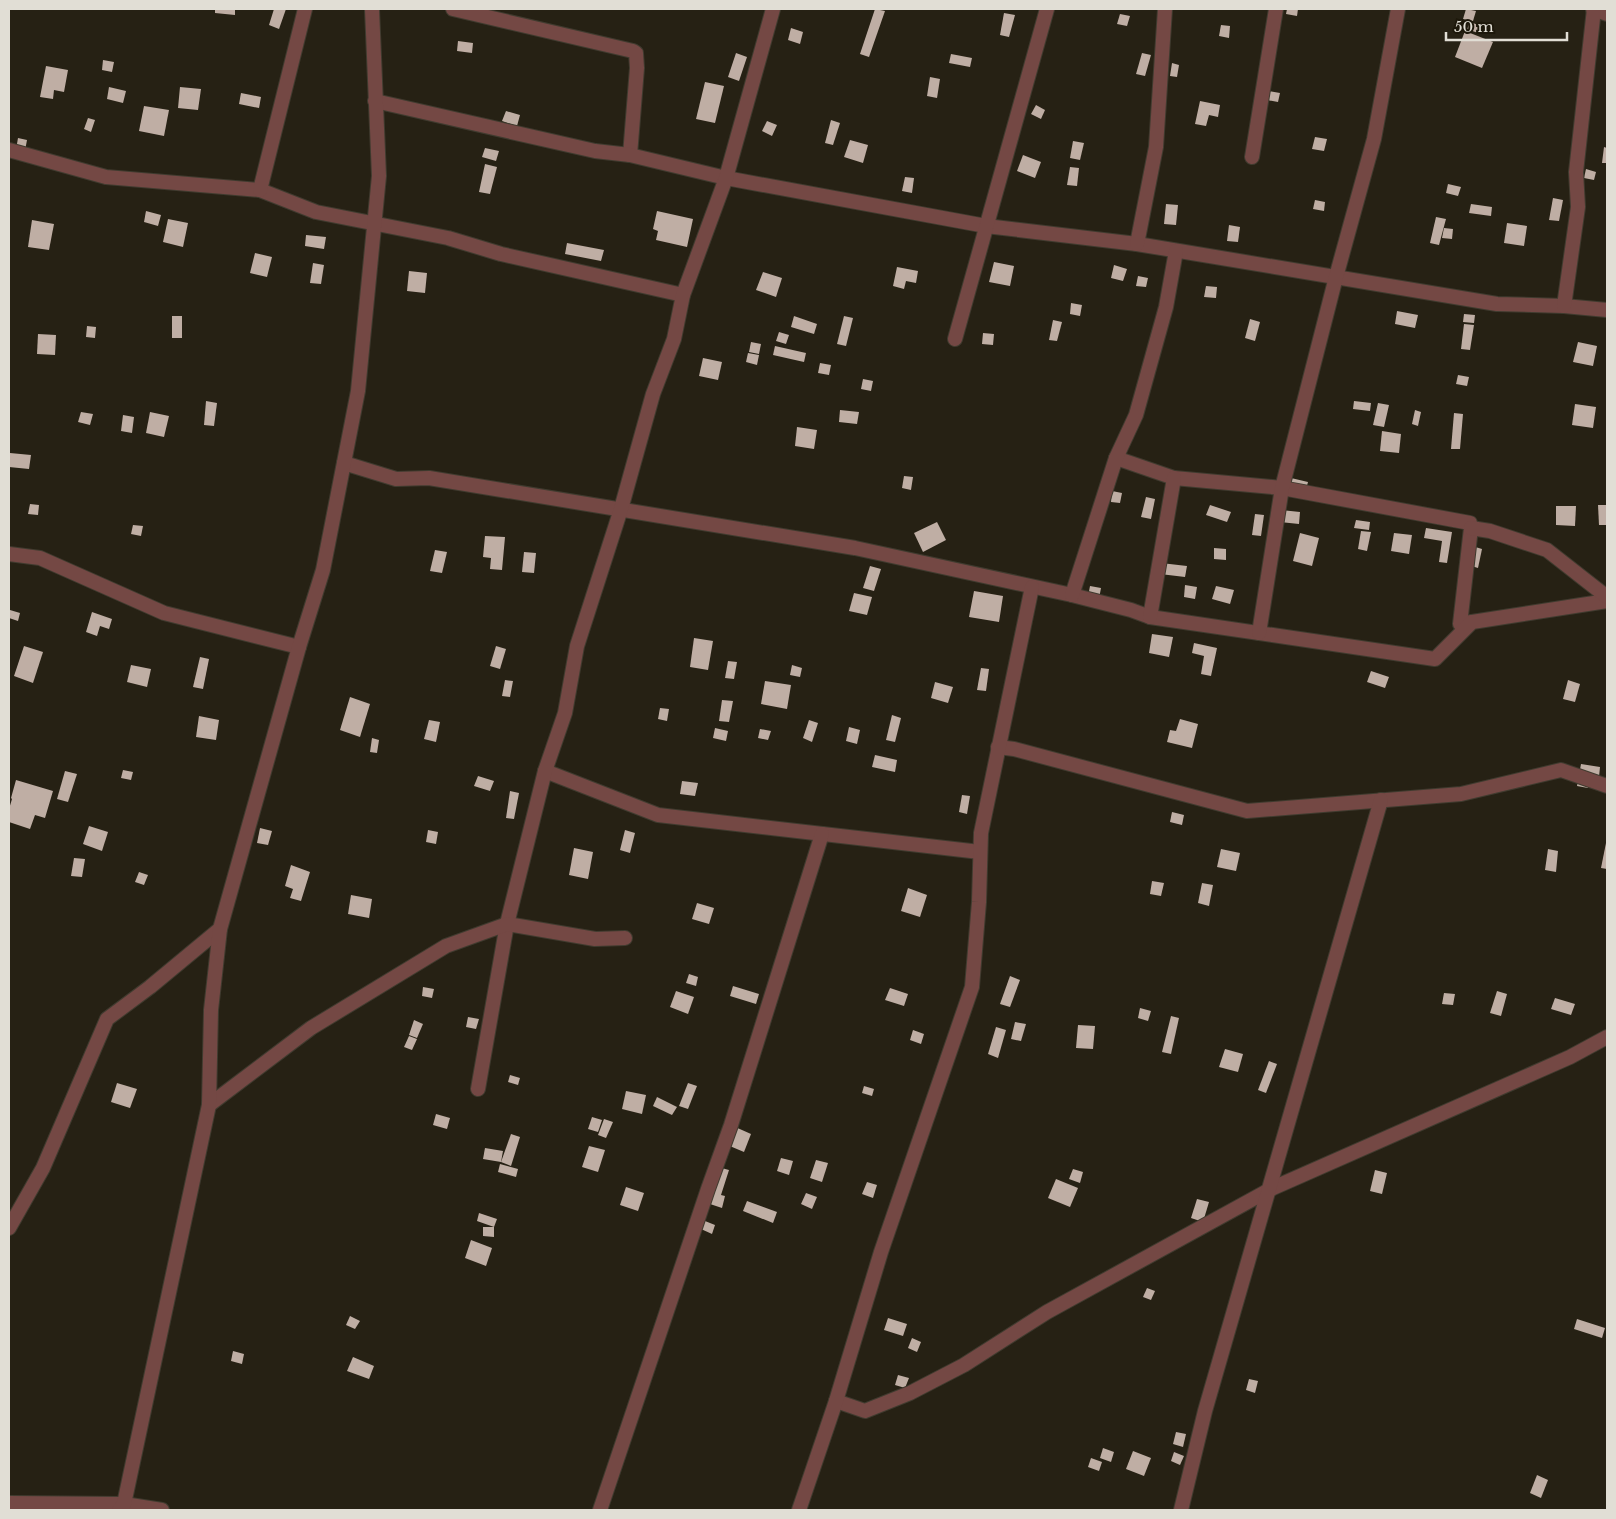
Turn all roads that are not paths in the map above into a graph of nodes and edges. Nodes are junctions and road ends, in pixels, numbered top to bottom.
1 (305, 9) edge
2 (372, 9) edge
3 (453, 9) edge
4 (773, 9) edge
5 (1047, 9) edge
6 (1165, 9) edge
7 (1276, 9) edge
8 (1398, 9) edge
9 (1594, 9) edge
10 (1607, 14) edge
11 (375, 101) junction
12 (9, 150) edge
13 (630, 155) junction
14 (1252, 157) dead end
15 (726, 178) junction
16 (260, 190) junction
17 (373, 224) junction
18 (986, 226) junction
19 (1137, 244) junction
20 (1176, 251) junction
21 (1336, 277) junction
22 (683, 295) junction
23 (1564, 306) junction
24 (1607, 310) edge
25 (955, 339) dead end
26 (1116, 458) junction
27 (344, 463) junction
28 (1174, 478) junction
29 (1282, 488) junction
30 (621, 509) junction
31 (1472, 528) junction
32 (9, 554) edge
33 (1032, 587) junction
34 (1072, 595) junction
35 (1607, 597) edge
36 (1607, 601) edge
37 (1150, 617) junction
38 (1472, 622) junction
39 (1259, 633) junction
40 (299, 647) junction
41 (998, 747) junction
42 (545, 771) junction
43 (1607, 786) edge
44 (1381, 800) junction
45 (822, 834) junction
46 (980, 852) junction
47 (507, 924) junction
48 (220, 930) junction
49 (624, 938) dead end
50 (1607, 1037) edge
51 (478, 1089) dead end
52 (209, 1106) junction
53 (1269, 1190) junction
54 (9, 1228) edge
55 (836, 1400) junction
56 (9, 1503) edge
57 (121, 1507) edge
58 (162, 1510) edge
59 (600, 1510) edge
60 (799, 1510) edge
61 (1181, 1510) edge

1 - 16 street
2 - 11 street
3 - 13 street
4 - 15 street
5 - 18 street
6 - 19 street
7 - 14 street
8 - 21 street
9 - 10 street
9 - 23 street
11 - 13 street
11 - 17 street
12 - 16 street
13 - 15 street
15 - 18 street
15 - 22 street
16 - 17 street
17 - 22 street
17 - 27 street
18 - 19 street
18 - 25 street
19 - 20 street
20 - 21 street
20 - 26 street
21 - 23 street
21 - 29 street
22 - 30 street
23 - 24 street
26 - 28 street
26 - 34 street
27 - 30 street
27 - 40 street
28 - 29 street
28 - 37 street
29 - 31 street
29 - 39 street
30 - 33 street
30 - 42 street
31 - 35 street
31 - 38 street
32 - 40 street
33 - 34 street
33 - 41 street
34 - 37 street
36 - 38 street
37 - 39 street
38 - 39 street
40 - 48 street
41 - 44 street
41 - 46 street
42 - 45 street
42 - 47 street
43 - 44 street
44 - 53 street
45 - 46 street
45 - 59 street
46 - 55 street
47 - 49 street
47 - 51 street
47 - 52 street
48 - 52 street
48 - 54 street
50 - 53 street
52 - 57 street
53 - 55 street
53 - 61 street
55 - 60 street
56 - 57 street
57 - 58 street

